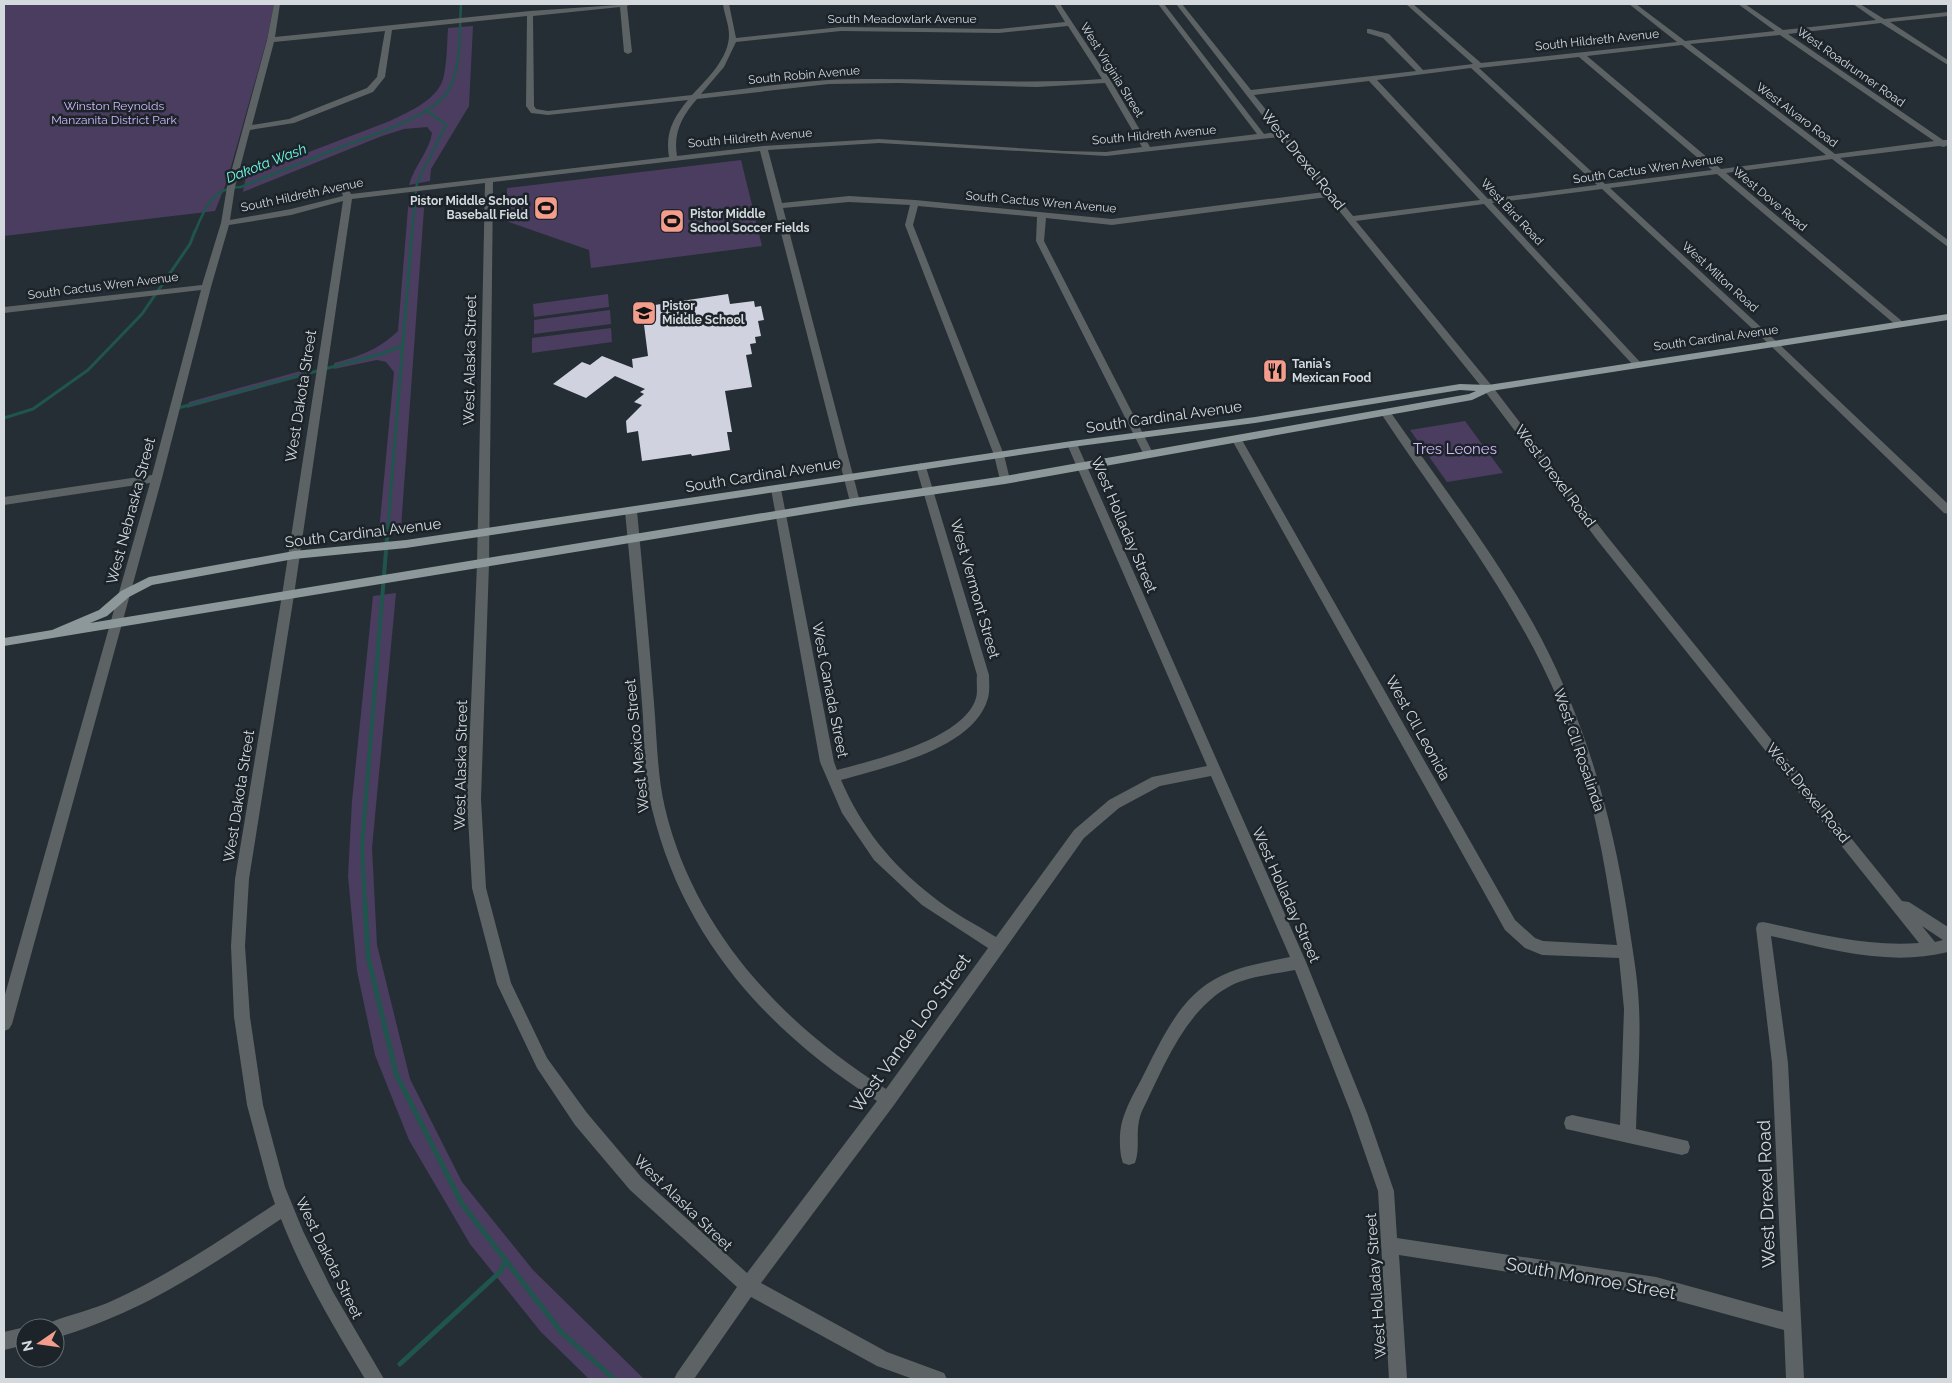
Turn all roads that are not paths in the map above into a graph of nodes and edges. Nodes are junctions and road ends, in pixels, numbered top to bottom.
1 (277, 4) edge
2 (622, 4) edge
3 (629, 4) edge
4 (726, 4) edge
5 (1057, 4) edge
6 (1161, 4) edge
7 (1179, 4) edge
8 (1409, 4) edge
9 (1632, 4) edge
10 (1741, 4) edge
11 (1856, 4) edge
12 (530, 13) junction
13 (1948, 14) edge
14 (1883, 21) junction
15 (1071, 24) junction
16 (389, 28) junction
17 (1370, 31) dead end
18 (1782, 33) junction
19 (271, 40) junction
20 (733, 40) junction
21 (1684, 42) junction
22 (628, 52) dead end
23 (1580, 54) junction
24 (1948, 62) edge
25 (1476, 65) junction
26 (1421, 72) junction
27 (1370, 77) junction
28 (1107, 81) junction
29 (1248, 93) junction
30 (696, 97) junction
31 (534, 111) junction
32 (524, 117) dead end
33 (248, 128) junction
34 (1281, 134) junction
35 (1262, 136) junction
36 (1946, 144) edge
37 (763, 148) junction
38 (1148, 150) junction
39 (673, 157) junction
40 (1834, 157) junction
41 (1718, 172) junction
42 (489, 179) junction
43 (1603, 188) junction
44 (346, 192) junction
45 (1330, 194) junction
46 (915, 203) junction
47 (1486, 203) junction
48 (779, 206) junction
49 (1042, 215) junction
50 (1351, 219) junction
51 (225, 223) junction
52 (1948, 244) edge
53 (206, 287) junction
54 (4, 310) edge
55 (1948, 317) edge
56 (1900, 324) junction
57 (1774, 344) junction
58 (1637, 364) junction
59 (1488, 388) junction
60 (1384, 412) junction
61 (1139, 436) junction
62 (1237, 440) junction
63 (1072, 444) junction
64 (999, 455) junction
65 (1149, 455) junction
66 (921, 467) junction
67 (1081, 467) junction
68 (849, 477) junction
69 (157, 478) junction
70 (1006, 480) junction
71 (776, 489) junction
72 (929, 492) junction
73 (4, 501) edge
74 (855, 502) junction
75 (1948, 510) edge
76 (631, 511) junction
77 (782, 515) junction
78 (483, 532) junction
79 (634, 539) junction
80 (294, 555) junction
81 (483, 564) junction
82 (125, 594) junction
83 (288, 595) junction
84 (118, 622) junction
85 (56, 633) junction
86 (4, 642) edge
87 (1213, 770) junction
88 (832, 777) junction
89 (1886, 891) junction
90 (1948, 934) edge
91 (1948, 945) edge
92 (997, 946) junction
93 (1932, 949) junction
94 (1626, 952) junction
95 (1298, 962) junction
96 (4, 1024) edge
97 (888, 1099) junction
98 (1572, 1123) dead end
99 (1628, 1135) junction
100 (1682, 1147) dead end
101 (1129, 1157) dead end
102 (285, 1207) junction
103 (1389, 1245) junction
104 (748, 1286) junction
105 (1791, 1324) junction
106 (65, 1327) edge
107 (375, 1379) edge
108 (683, 1379) edge
109 (938, 1379) edge
110 (1398, 1379) edge
111 (1795, 1379) edge

1 - 19 street, West Nebraska Street
2 - 3 street
2 - 12 street
2 - 22 street
4 - 20 street
5 - 15 street, West Virginia Street
6 - 35 street, West Drexel Road
7 - 29 street, West Drexel Road
8 - 25 street, West Milton Road
9 - 21 street, West Alvaro Road
10 - 18 street, West Roadrunner Road
11 - 14 street
12 - 16 street
12 - 31 street
13 - 14 street, South Hildreth Avenue
14 - 18 street, South Hildreth Avenue
14 - 24 street
15 - 20 street, South Meadowlark Avenue
15 - 28 street, West Virginia Street
16 - 19 street
16 - 33 street
17 - 26 street
18 - 21 street, South Hildreth Avenue
18 - 36 street, West Roadrunner Road
19 - 33 street, West Nebraska Street
20 - 30 street
21 - 23 street, South Hildreth Avenue
21 - 40 street, West Alvaro Road
23 - 25 street, South Hildreth Avenue
23 - 41 street, West Dove Road
25 - 26 street, South Hildreth Avenue
25 - 43 street, West Milton Road
26 - 27 street, South Hildreth Avenue
27 - 29 street, South Hildreth Avenue
27 - 47 street, West Bird Road
28 - 30 street, South Robin Avenue
28 - 38 street, West Virginia Street
29 - 34 street, West Drexel Road
30 - 31 street, South Robin Avenue
30 - 39 street
31 - 32 street
33 - 51 street, West Nebraska Street
34 - 35 street, South Hildreth Avenue
34 - 45 street, West Drexel Road
35 - 38 street, South Hildreth Avenue
36 - 40 street, South Cactus Wren Avenue
37 - 38 street, South Hildreth Avenue
37 - 39 street, South Hildreth Avenue
37 - 48 street
39 - 42 street, South Hildreth Avenue
40 - 41 street, South Cactus Wren Avenue
40 - 52 street, West Alvaro Road
41 - 43 street, South Cactus Wren Avenue
41 - 56 street, West Dove Road
42 - 44 street, South Hildreth Avenue
42 - 78 street, West Alaska Street
43 - 47 street, South Cactus Wren Avenue
43 - 57 street, West Milton Road
44 - 51 street, South Hildreth Avenue
44 - 80 street, West Dakota Street
45 - 49 street, South Cactus Wren Avenue
45 - 50 street, West Drexel Road
46 - 48 street, South Cactus Wren Avenue
46 - 49 street, South Cactus Wren Avenue
46 - 64 street
47 - 50 street, South Cactus Wren Avenue
47 - 58 street, West Bird Road
48 - 68 street
49 - 61 street
50 - 59 street, West Drexel Road
51 - 53 street, West Nebraska Street
53 - 54 street, South Cactus Wren Avenue
53 - 69 street, West Nebraska Street
55 - 56 main road, South Cardinal Avenue
56 - 57 main road, South Cardinal Avenue
57 - 58 main road, South Cardinal Avenue
57 - 75 street, West Milton Road
58 - 59 main road, South Cardinal Avenue
59 - 60 main road, South Cardinal Avenue
59 - 61 main road, South Cardinal Avenue
59 - 89 street, West Drexel Road
60 - 62 main road, South Cardinal Avenue
60 - 94 street, West Cll Rosalinda
61 - 63 main road, South Cardinal Avenue
61 - 65 street
62 - 65 main road, South Cardinal Avenue
62 - 94 street, West Cll Leonida
63 - 64 main road, South Cardinal Avenue
63 - 67 street, West Holladay Street
64 - 66 main road, South Cardinal Avenue
64 - 70 street
65 - 67 main road, South Cardinal Avenue
66 - 68 main road, South Cardinal Avenue
66 - 72 street, West Vermont Street
67 - 70 main road, South Cardinal Avenue
67 - 87 street, West Holladay Street
68 - 71 main road, South Cardinal Avenue
68 - 74 street
69 - 73 street
69 - 82 street, West Nebraska Street
70 - 72 main road, South Cardinal Avenue
71 - 76 main road, South Cardinal Avenue
71 - 77 street, West Canada Street
72 - 74 main road, South Cardinal Avenue
72 - 88 street, West Vermont Street
74 - 77 main road, South Cardinal Avenue
76 - 78 main road, South Cardinal Avenue
76 - 79 street, West Mexico Street
77 - 79 main road, South Cardinal Avenue
77 - 88 street, West Canada Street
78 - 80 main road, South Cardinal Avenue
78 - 81 street, West Alaska Street
79 - 81 main road, South Cardinal Avenue
79 - 97 street, West Mexico Street
80 - 82 main road, South Cardinal Avenue
80 - 83 street, West Dakota Street
81 - 83 main road, South Cardinal Avenue
81 - 104 street, West Alaska Street
82 - 84 street, West Nebraska Street
82 - 85 main road, South Cardinal Avenue
83 - 84 main road, South Cardinal Avenue
83 - 102 street, West Dakota Street
84 - 85 main road, South Cardinal Avenue
84 - 96 street, West Nebraska Street
85 - 86 main road
87 - 92 street, West Vande Loo Street
87 - 95 street, West Holladay Street
88 - 92 street, West Canada Street
89 - 90 street
89 - 93 street, West Drexel Road
91 - 93 street
92 - 97 street, West Vande Loo Street
93 - 105 street, West Drexel Road
94 - 99 street, West Cll Rosalinda
95 - 101 street
95 - 103 street, West Holladay Street
97 - 104 street, West Vande Loo Street
98 - 99 street
99 - 100 street
102 - 106 street
102 - 107 street, West Dakota Street
103 - 105 street, South Monroe Street
103 - 110 street, West Holladay Street
104 - 108 street, West Vande Loo Street
104 - 109 street, West Alaska Street
105 - 111 street, West Drexel Road

